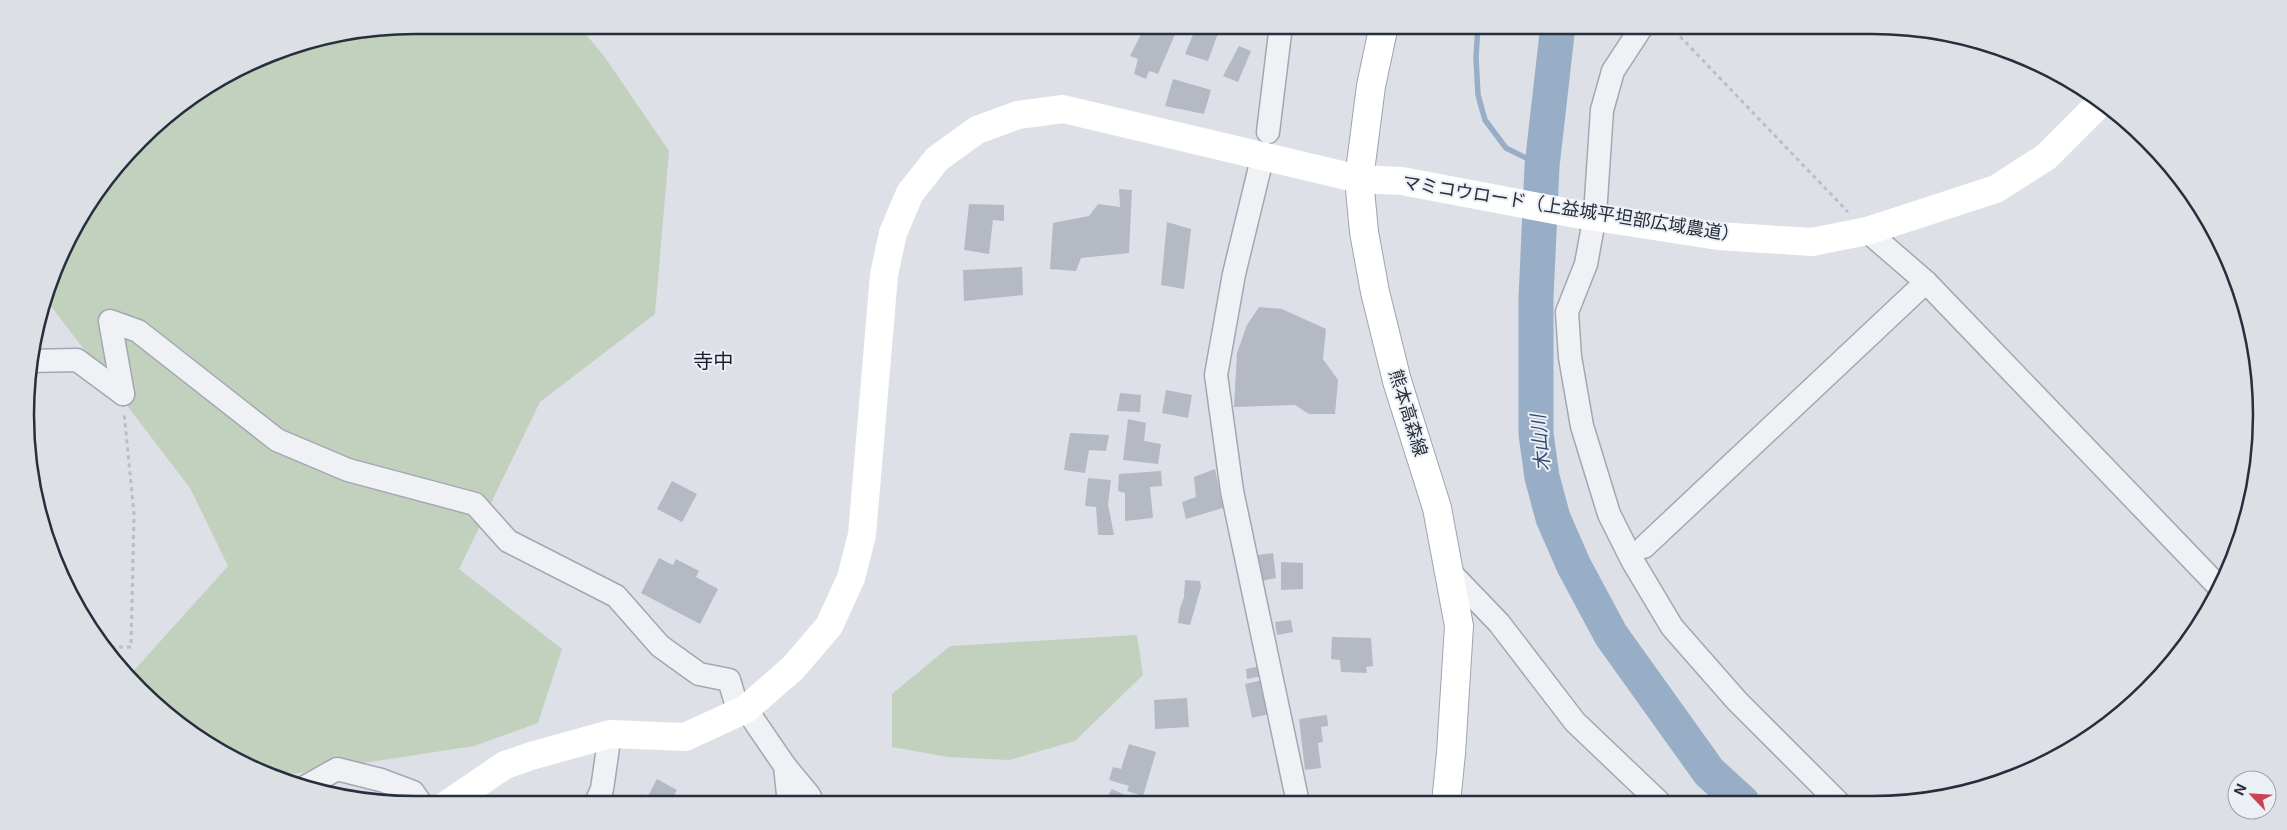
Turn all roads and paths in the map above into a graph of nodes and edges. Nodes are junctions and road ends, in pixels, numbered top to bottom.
1 (1281, 34) edge
2 (1382, 34) edge
3 (1637, 34) edge
4 (1678, 34) edge
5 (2096, 107) edge
6 (1268, 132) dead end
7 (1260, 168) dead end
8 (1359, 179) junction
9 (1586, 214) junction
10 (1867, 231) junction
11 (1926, 282) junction
12 (38, 361) edge
13 (123, 394) junction
14 (1644, 548) dead end
15 (1449, 572) junction
16 (2214, 583) edge
17 (113, 647) edge
18 (746, 709) junction
19 (610, 734) junction
20 (785, 766) junction
21 (314, 782) edge
22 (416, 796) edge
23 (459, 796) edge
24 (599, 796) edge
25 (788, 796) edge
26 (809, 796) edge
27 (1297, 796) edge
28 (1447, 796) edge
29 (1653, 796) edge
30 (1832, 796) edge

1 - 6 street
2 - 8 street, 熊本高森線
3 - 9 street
4 - 10 path
5 - 10 street, マミコウロード（上益城平坦部広域農道）
7 - 27 street
8 - 9 street, マミコウロード（上益城平坦部広域農道）
8 - 15 street, 熊本高森線
8 - 18 street, マミコウロード（上益城平坦部広域農道）
9 - 10 street, マミコウロード（上益城平坦部広域農道）
9 - 30 street
10 - 11 street
11 - 14 street
11 - 16 street
12 - 13 street
13 - 17 path
13 - 18 street
15 - 28 street, 熊本高森線
15 - 29 street
18 - 19 street, マミコウロード（上益城平坦部広域農道）
18 - 20 street
19 - 23 street, マミコウロード（上益城平坦部広域農道）
19 - 24 street
20 - 25 street
20 - 26 street
21 - 22 street

